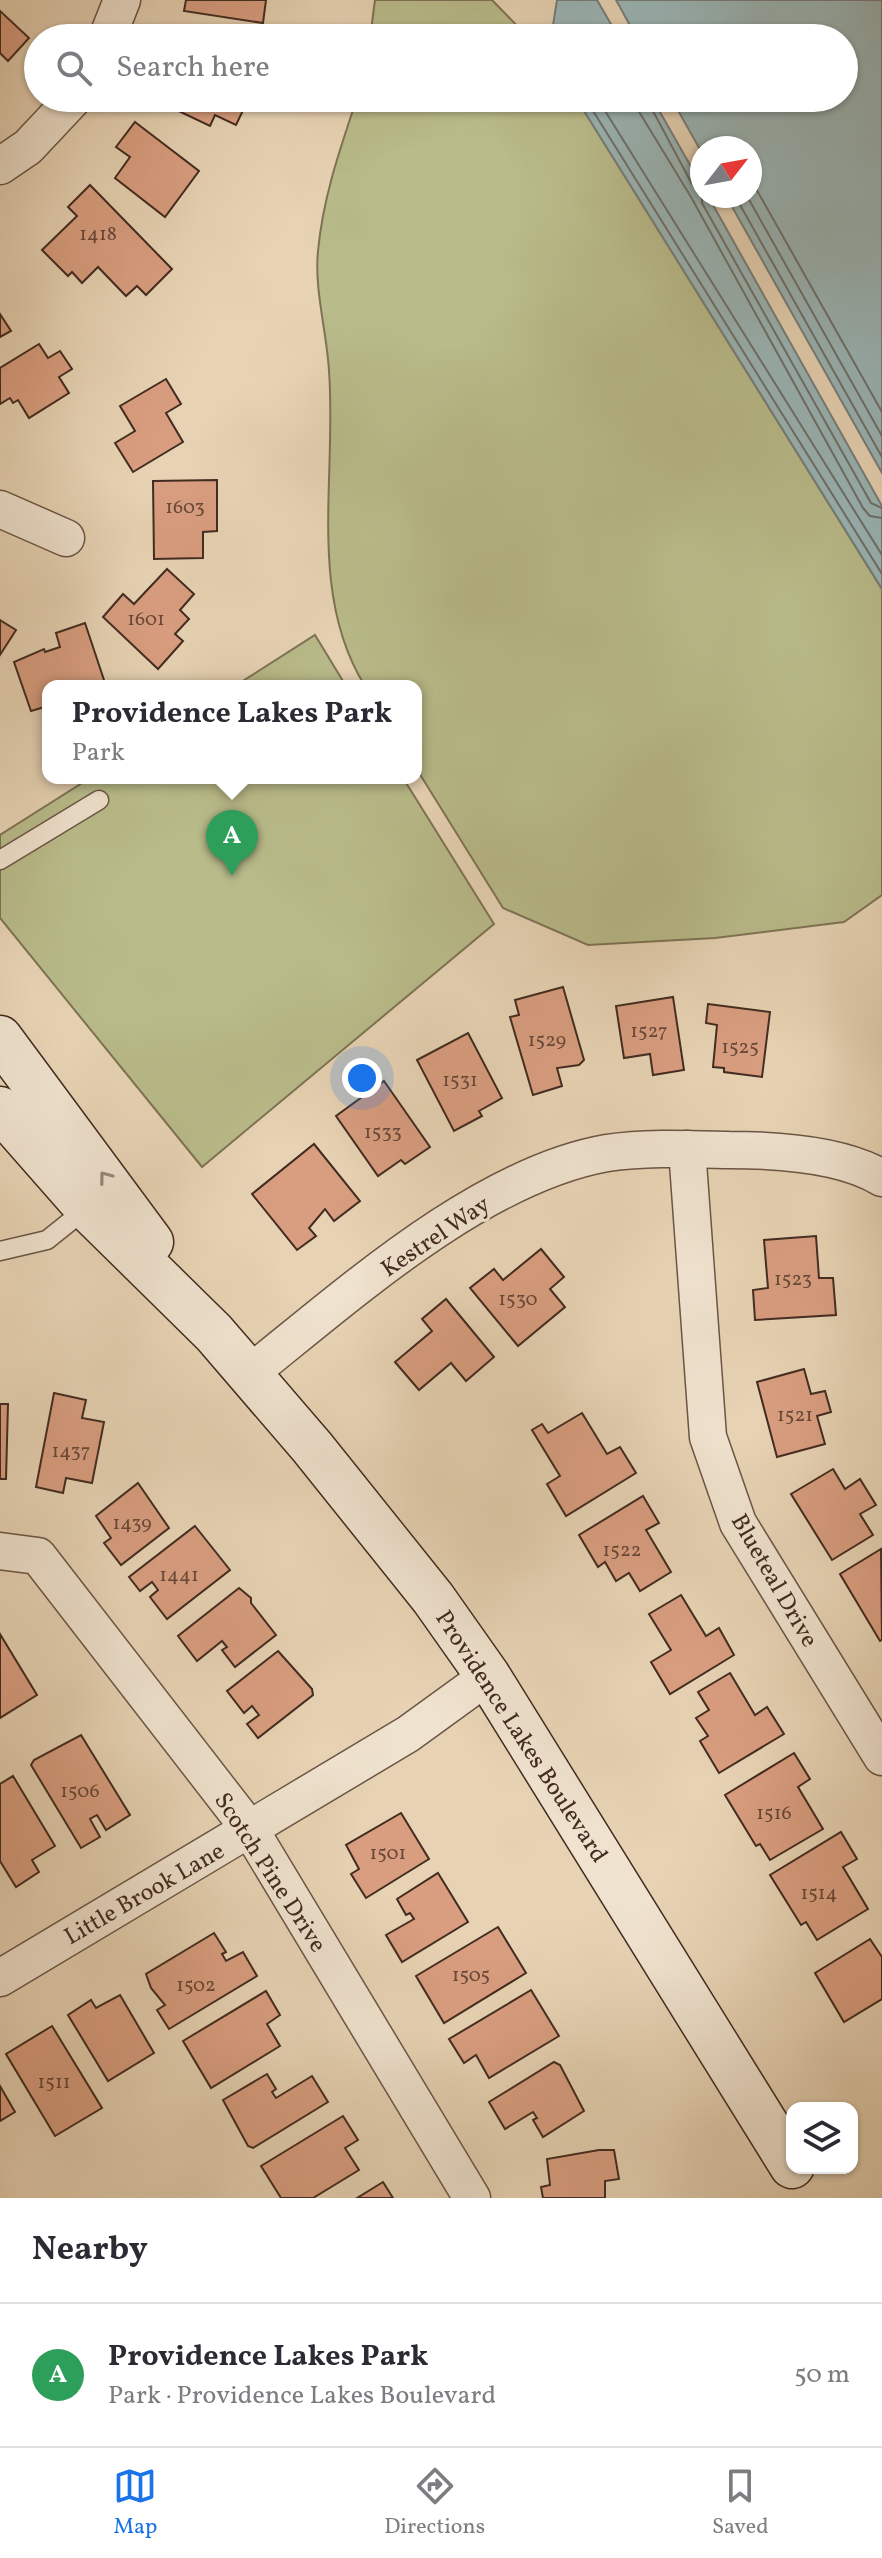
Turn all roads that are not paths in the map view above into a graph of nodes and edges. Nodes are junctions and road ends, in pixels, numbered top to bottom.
1 (122, 0) edge
2 (113, 24) edge
3 (61, 112) edge
4 (0, 166) edge
5 (0, 509) edge
6 (66, 538) dead end
7 (99, 800) dead end
8 (0, 860) edge
9 (0, 1038) edge
10 (0, 1109) edge
11 (687, 1149) junction
12 (882, 1178) edge
13 (87, 1208) junction
14 (0, 1251) edge
15 (214, 1333) junction
16 (249, 1374) junction
17 (0, 1551) edge
18 (488, 1676) junction
19 (882, 1757) edge
20 (251, 1831) junction
21 (0, 1978) edge
22 (786, 2157) edge
23 (797, 2174) edge
24 (472, 2198) edge
25 (812, 2198) edge

1 - 2 street
3 - 4 street
5 - 6 street
7 - 8 lane
15 -> 9 street, Providence Lakes Boulevard
10 - 13 street, Providence Lakes Boulevard
11 - 12 street, Kestrel Way
11 - 16 street, Kestrel Way
11 - 19 street, Blueteal Drive
13 - 14 lane
13 - 15 street, Providence Lakes Boulevard
15 - 16 street, Providence Lakes Boulevard
16 - 18 street, Providence Lakes Boulevard
17 - 20 street, Scotch Pine Drive
18 - 20 street, Little Brook Lane
18 - 22 street, Providence Lakes Boulevard
20 - 21 street, Little Brook Lane
20 - 24 street, Scotch Pine Drive
23 - 25 street, Providence Lakes Boulevard

